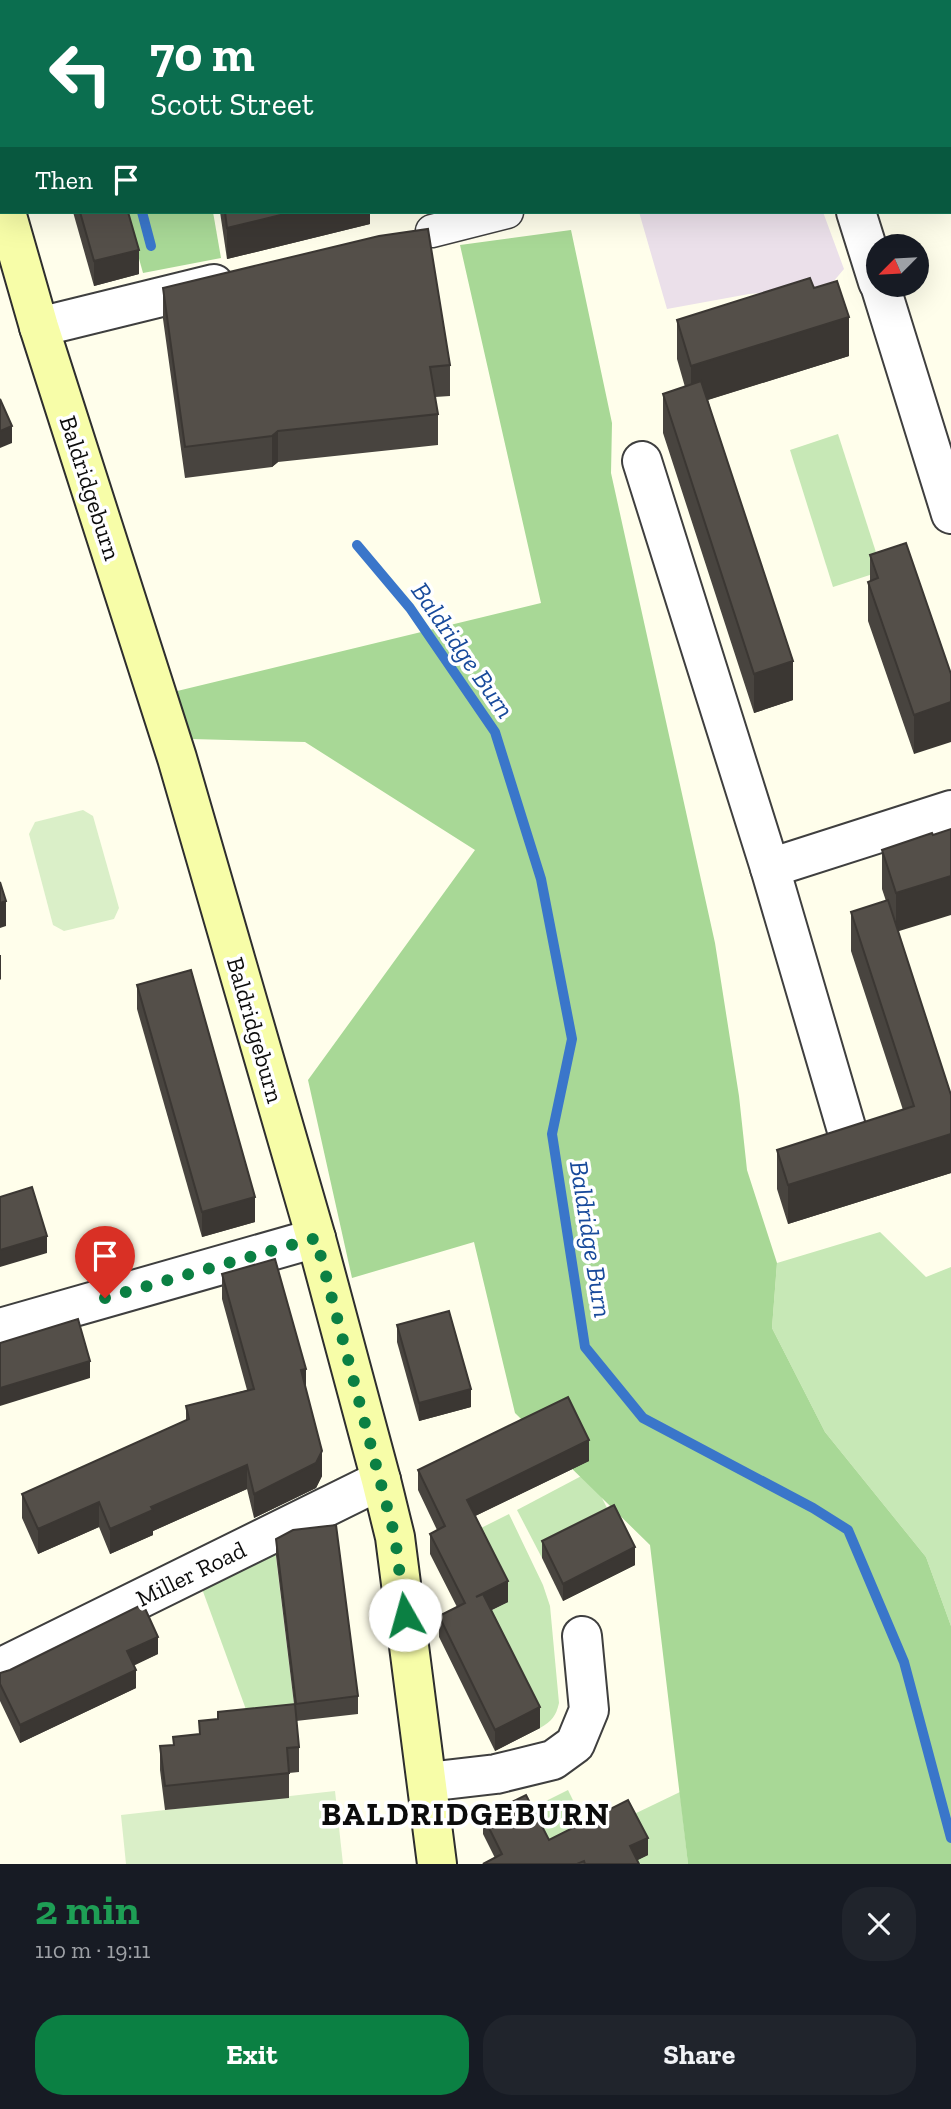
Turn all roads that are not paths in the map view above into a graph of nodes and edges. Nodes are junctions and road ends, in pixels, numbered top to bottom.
1 (7, 214) edge
2 (499, 214) edge
3 (857, 214) edge
4 (414, 235) edge
5 (866, 243) edge
6 (241, 277) edge
7 (883, 298) edge
8 (39, 327) junction
9 (642, 461) dead end
10 (951, 514) edge
11 (951, 810) edge
12 (770, 868) junction
13 (848, 1134) edge
14 (316, 1238) junction
15 (0, 1328) edge
16 (381, 1480) junction
17 (582, 1636) dead end
18 (0, 1668) edge
19 (427, 1782) junction
20 (437, 1864) edge

1 - 8 main road, Baldridgeburn
2 - 4 street
3 - 5 street
6 - 8 street
7 - 10 street
8 - 14 main road, Baldridgeburn
9 - 12 street
11 - 12 street
12 - 13 street
14 - 15 street
14 - 16 main road, Baldridgeburn
16 - 18 street, Miller Road
16 - 19 main road, Baldridgeburn
17 - 19 street
19 - 20 main road, Baldridgeburn

